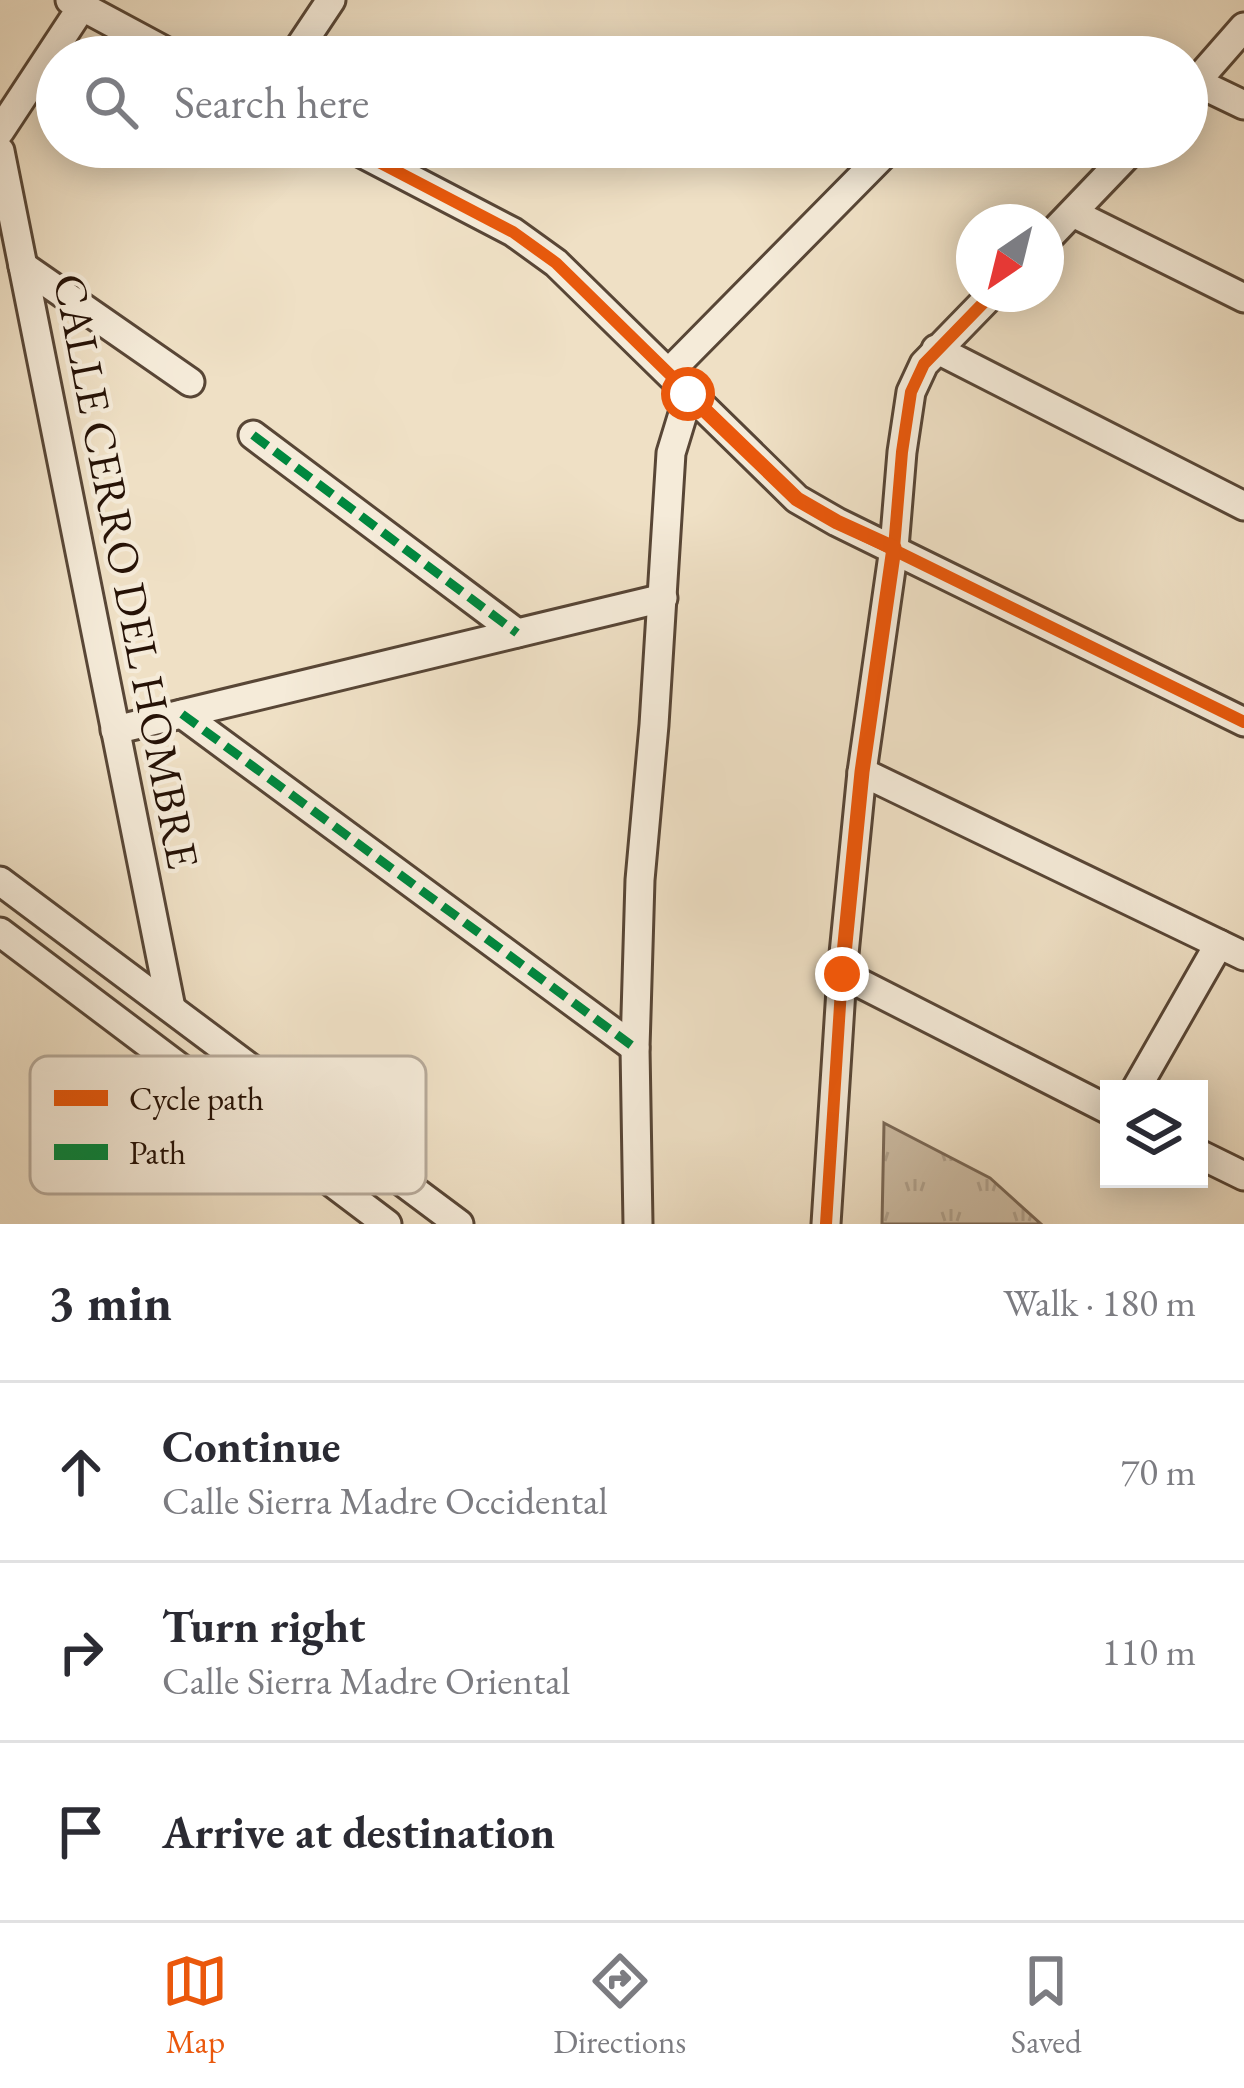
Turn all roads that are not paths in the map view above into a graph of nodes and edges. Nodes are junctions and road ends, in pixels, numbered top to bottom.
1 (331, 0) edge
2 (75, 4) edge
3 (1244, 27) edge
4 (56, 36) edge
5 (136, 36) edge
6 (307, 36) edge
7 (1208, 69) edge
8 (36, 70) edge
9 (1208, 93) edge
10 (1244, 105) edge
11 (0, 131) edge
12 (0, 151) edge
13 (390, 168) edge
14 (870, 168) edge
15 (1115, 168) edge
16 (1073, 213) junction
17 (1064, 222) edge
18 (23, 266) junction
19 (1244, 298) edge
20 (974, 312) edge
21 (936, 349) junction
22 (669, 372) junction
23 (190, 382) dead end
24 (688, 394) junction
25 (253, 435) dead end
26 (1244, 506) edge
27 (894, 548) junction
28 (663, 598) junction
29 (517, 633) junction
30 (182, 714) junction
31 (1244, 722) edge
32 (115, 730) junction
33 (862, 772) junction
34 (0, 881) edge
35 (0, 932) edge
36 (1232, 950) edge
37 (842, 974) junction
38 (171, 1008) junction
39 (635, 1048) junction
40 (164, 1056) edge
41 (235, 1056) edge
42 (1142, 1080) edge
43 (1100, 1104) edge
44 (1208, 1158) edge
45 (1244, 1176) edge
46 (347, 1194) edge
47 (419, 1194) edge
48 (387, 1224) edge
49 (459, 1224) edge
50 (638, 1224) edge
51 (826, 1224) edge

1 - 6 street
2 - 4 street
2 - 5 street
3 - 7 street
8 - 11 street
9 - 10 street
12 - 18 street, CALLE CERRO DEL HOMBRE
13 - 22 street
14 - 22 street
15 - 16 street
16 - 17 street
16 - 19 street
18 - 23 street
18 - 32 street, CALLE CERRO DEL HOMBRE
20 - 21 street
21 - 26 street
21 - 27 street
22 - 24 street
24 - 27 street
24 - 28 street
25 - 29 street
27 - 31 street
27 - 33 street
28 - 29 street
28 - 39 street
29 - 30 street
30 - 32 street
30 - 39 street
32 - 38 street, CALLE CERRO DEL HOMBRE
33 - 36 street
33 - 37 street
34 - 38 street
35 - 40 street
36 - 42 street
37 - 43 street
37 - 51 street
38 - 41 street
39 - 50 street
44 - 45 street
46 - 48 street
47 - 49 street

